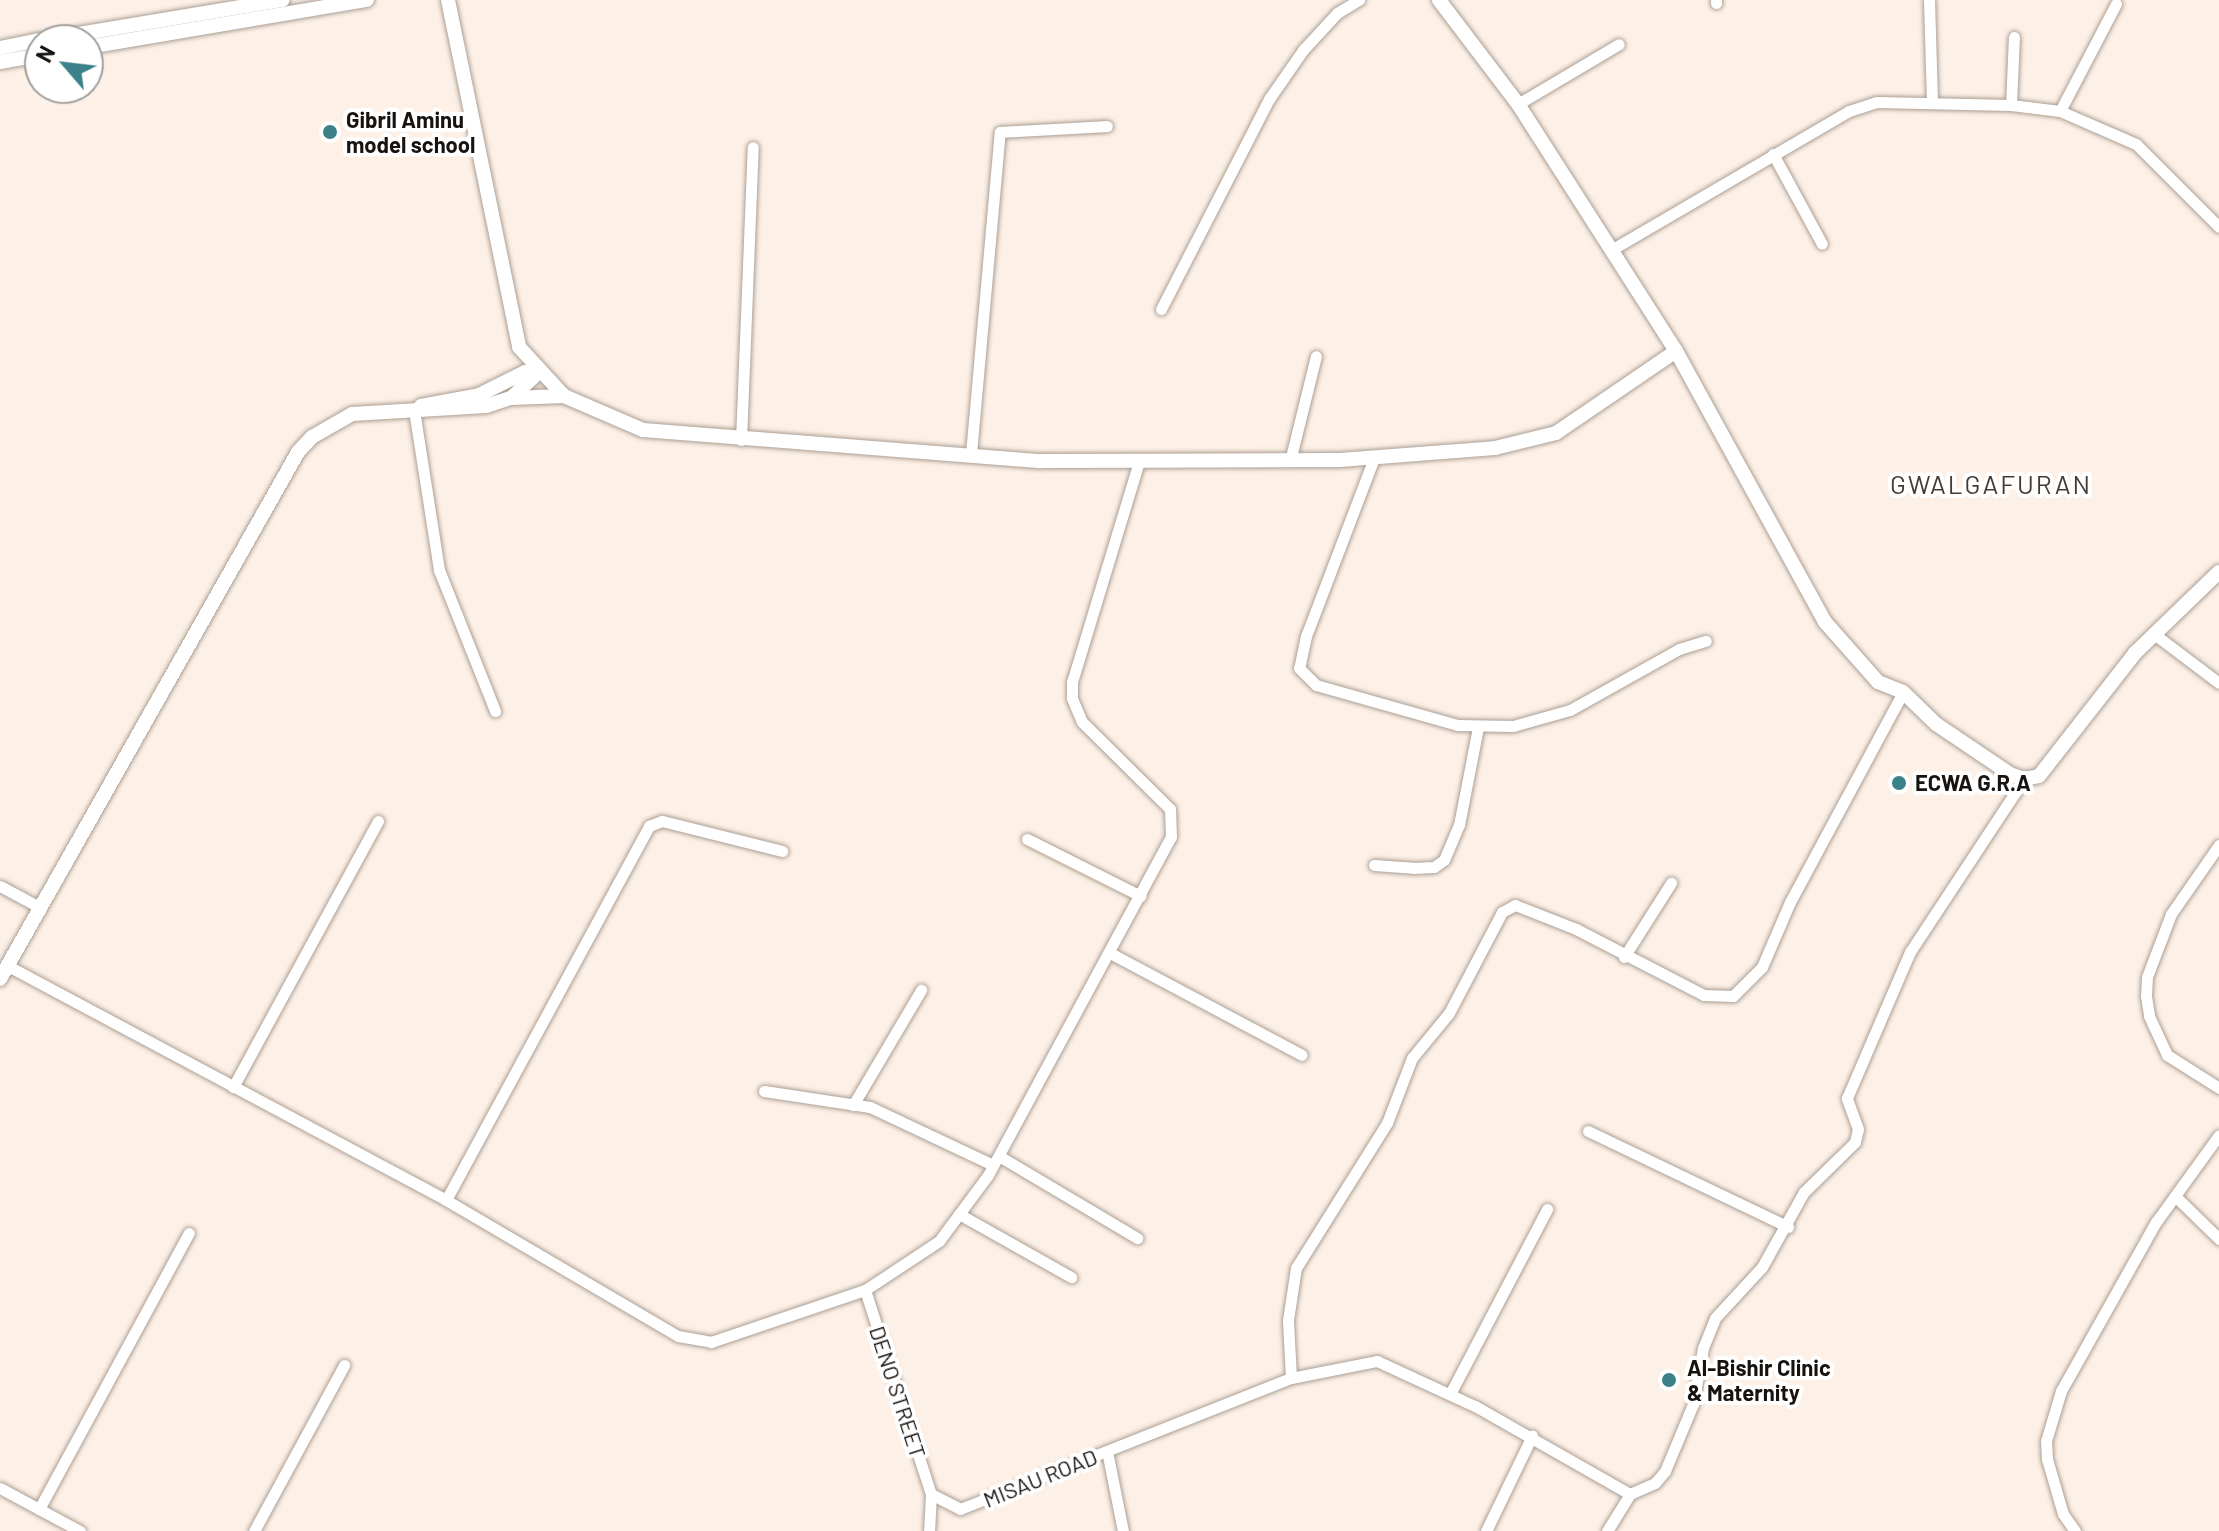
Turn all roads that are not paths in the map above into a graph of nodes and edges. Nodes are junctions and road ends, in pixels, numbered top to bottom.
1 (283, 0) edge
2 (367, 0) edge
3 (448, 0) edge
4 (1359, 0) edge
5 (1439, 0) edge
6 (1929, 0) edge
7 (2116, 4) dead end
8 (260, 12) junction
9 (104, 32) edge
10 (2014, 37) dead end
11 (24, 43) edge
12 (104, 44) edge
13 (1619, 44) dead end
14 (0, 48) edge
15 (24, 58) edge
16 (0, 62) edge
17 (1932, 102) junction
18 (1518, 104) junction
19 (2011, 105) junction
20 (2060, 111) junction
21 (1107, 126) dead end
22 (753, 147) dead end
23 (1773, 154) junction
24 (2219, 227) edge
25 (1822, 244) dead end
26 (1611, 250) junction
27 (1161, 309) dead end
28 (519, 347) junction
29 (1676, 351) junction
30 (1316, 356) dead end
31 (539, 372) junction
32 (505, 382) junction
33 (564, 396) junction
34 (511, 398) junction
35 (414, 410) junction
36 (741, 440) junction
37 (971, 454) junction
38 (1374, 458) junction
39 (1290, 461) junction
40 (1139, 462) junction
41 (2219, 572) edge
42 (2154, 634) junction
43 (1706, 641) dead end
44 (2219, 683) edge
45 (1903, 692) junction
46 (495, 711) dead end
47 (1478, 727) junction
48 (2024, 779) junction
49 (378, 821) dead end
50 (1027, 839) dead end
51 (2219, 845) edge
52 (782, 851) dead end
53 (1374, 865) dead end
54 (1671, 883) dead end
55 (0, 886) edge
56 (1141, 896) junction
57 (39, 907) junction
58 (1110, 953) junction
59 (1624, 957) junction
60 (8, 966) junction
61 (0, 979) edge
62 (921, 990) dead end
63 (1302, 1055) dead end
64 (233, 1087) junction
65 (2219, 1088) edge
66 (764, 1091) dead end
67 (853, 1105) junction
68 (1588, 1131) dead end
69 (2219, 1135) edge
70 (996, 1161) junction
71 (2175, 1196) junction
72 (446, 1200) junction
73 (1547, 1209) dead end
74 (959, 1214) junction
75 (1788, 1227) junction
76 (189, 1233) dead end
77 (1137, 1238) dead end
78 (2219, 1239) edge
79 (1071, 1277) dead end
80 (865, 1290) junction
81 (344, 1365) dead end
82 (1291, 1378) junction
83 (1450, 1394) junction
84 (1532, 1436) junction
85 (1107, 1451) junction
86 (0, 1488) edge
87 (931, 1494) junction
88 (1630, 1494) junction
89 (39, 1509) junction
90 (80, 1531) edge
91 (254, 1531) edge
92 (929, 1531) edge
93 (1123, 1531) edge
94 (1486, 1531) edge
95 (1607, 1531) edge
96 (2075, 1531) edge

1 - 8 street
2 - 8 street
3 - 28 street
4 - 27 street
5 - 18 street
6 - 17 street
7 - 20 street
8 - 9 street
8 - 12 street
10 - 19 street
11 - 14 street
13 - 18 street
15 - 16 street
17 - 19 street
17 - 23 street
18 - 26 street
19 - 20 street
20 - 24 street
21 - 37 street
22 - 36 street
23 - 25 street
23 - 26 street
26 - 29 street
28 - 31 street
28 - 32 street
29 - 38 street
29 - 45 street
30 - 39 street
31 - 32 street
31 - 33 street
31 - 34 street
32 - 35 street
33 - 34 street
33 - 36 street
34 - 35 street
35 - 46 street
35 - 57 street
36 - 37 street
37 - 40 street
38 - 39 street
38 - 47 street
39 - 40 street
40 - 56 street
41 - 42 street
42 - 44 street
42 - 48 street
43 - 47 street
45 - 48 street
45 - 59 street
47 - 53 street
48 - 75 street
49 - 64 street
50 - 56 street
51 - 65 street
52 - 72 street
54 - 59 street
55 - 57 street
56 - 58 street
57 - 60 street
58 - 63 street
58 - 70 street
59 - 82 street
60 - 61 street
60 - 64 street
62 - 67 street
64 - 72 street
66 - 67 street
67 - 70 street
68 - 75 street
69 - 71 street
70 - 74 street
70 - 77 street
71 - 78 street
71 - 96 street
72 - 80 street
73 - 83 street
74 - 79 street
74 - 80 street
75 - 88 street
76 - 89 street
80 - 87 street, DENO STREET
81 - 91 street
82 - 83 street, MISAU ROAD
82 - 85 street, MISAU ROAD
83 - 84 street, MISAU ROAD
84 - 88 street, MISAU ROAD
84 - 94 street
85 - 87 street, MISAU ROAD
85 - 93 street
86 - 89 street
87 - 92 street
88 - 95 street
89 - 90 street

